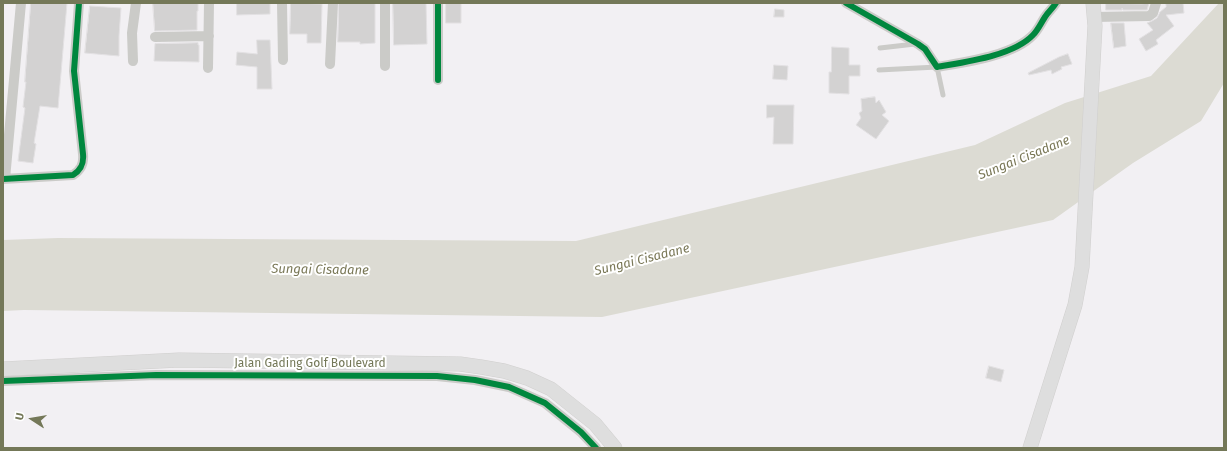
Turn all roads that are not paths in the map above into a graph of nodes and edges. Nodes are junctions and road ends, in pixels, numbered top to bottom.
1 (21, 3) edge
2 (80, 3) edge
3 (136, 3) edge
4 (209, 3) edge
5 (282, 3) edge
6 (333, 3) edge
7 (385, 3) edge
8 (438, 3) edge
9 (846, 3) edge
10 (1045, 3) edge
11 (1056, 3) edge
12 (1156, 3) edge
13 (1094, 15) edge
14 (1046, 16) junction
15 (209, 36) junction
16 (154, 37) dead end
17 (918, 44) junction
18 (880, 48) dead end
19 (283, 60) dead end
20 (133, 61) dead end
21 (330, 64) dead end
22 (385, 66) dead end
23 (937, 67) junction
24 (208, 68) dead end
25 (879, 70) dead end
26 (438, 80) dead end
27 (943, 95) dead end
28 (4, 179) edge
29 (3, 369) edge
30 (3, 381) edge
31 (596, 448) edge
32 (615, 448) edge
33 (1030, 448) edge

1 - 28 street
2 - 28 street
3 - 20 street
4 - 15 street
5 - 19 street
6 - 21 street
7 - 22 street
8 - 26 street
9 - 17 street
10 - 14 street
11 - 14 street
12 - 13 street
13 - 33 main road
14 - 23 street
15 - 16 street
15 - 24 street
17 - 18 lane
17 - 23 street
23 - 25 lane
23 - 27 lane
29 - 32 main road, Jalan Gading Golf Boulevard
30 - 31 street, Jalan Gading Golf Boulevard

